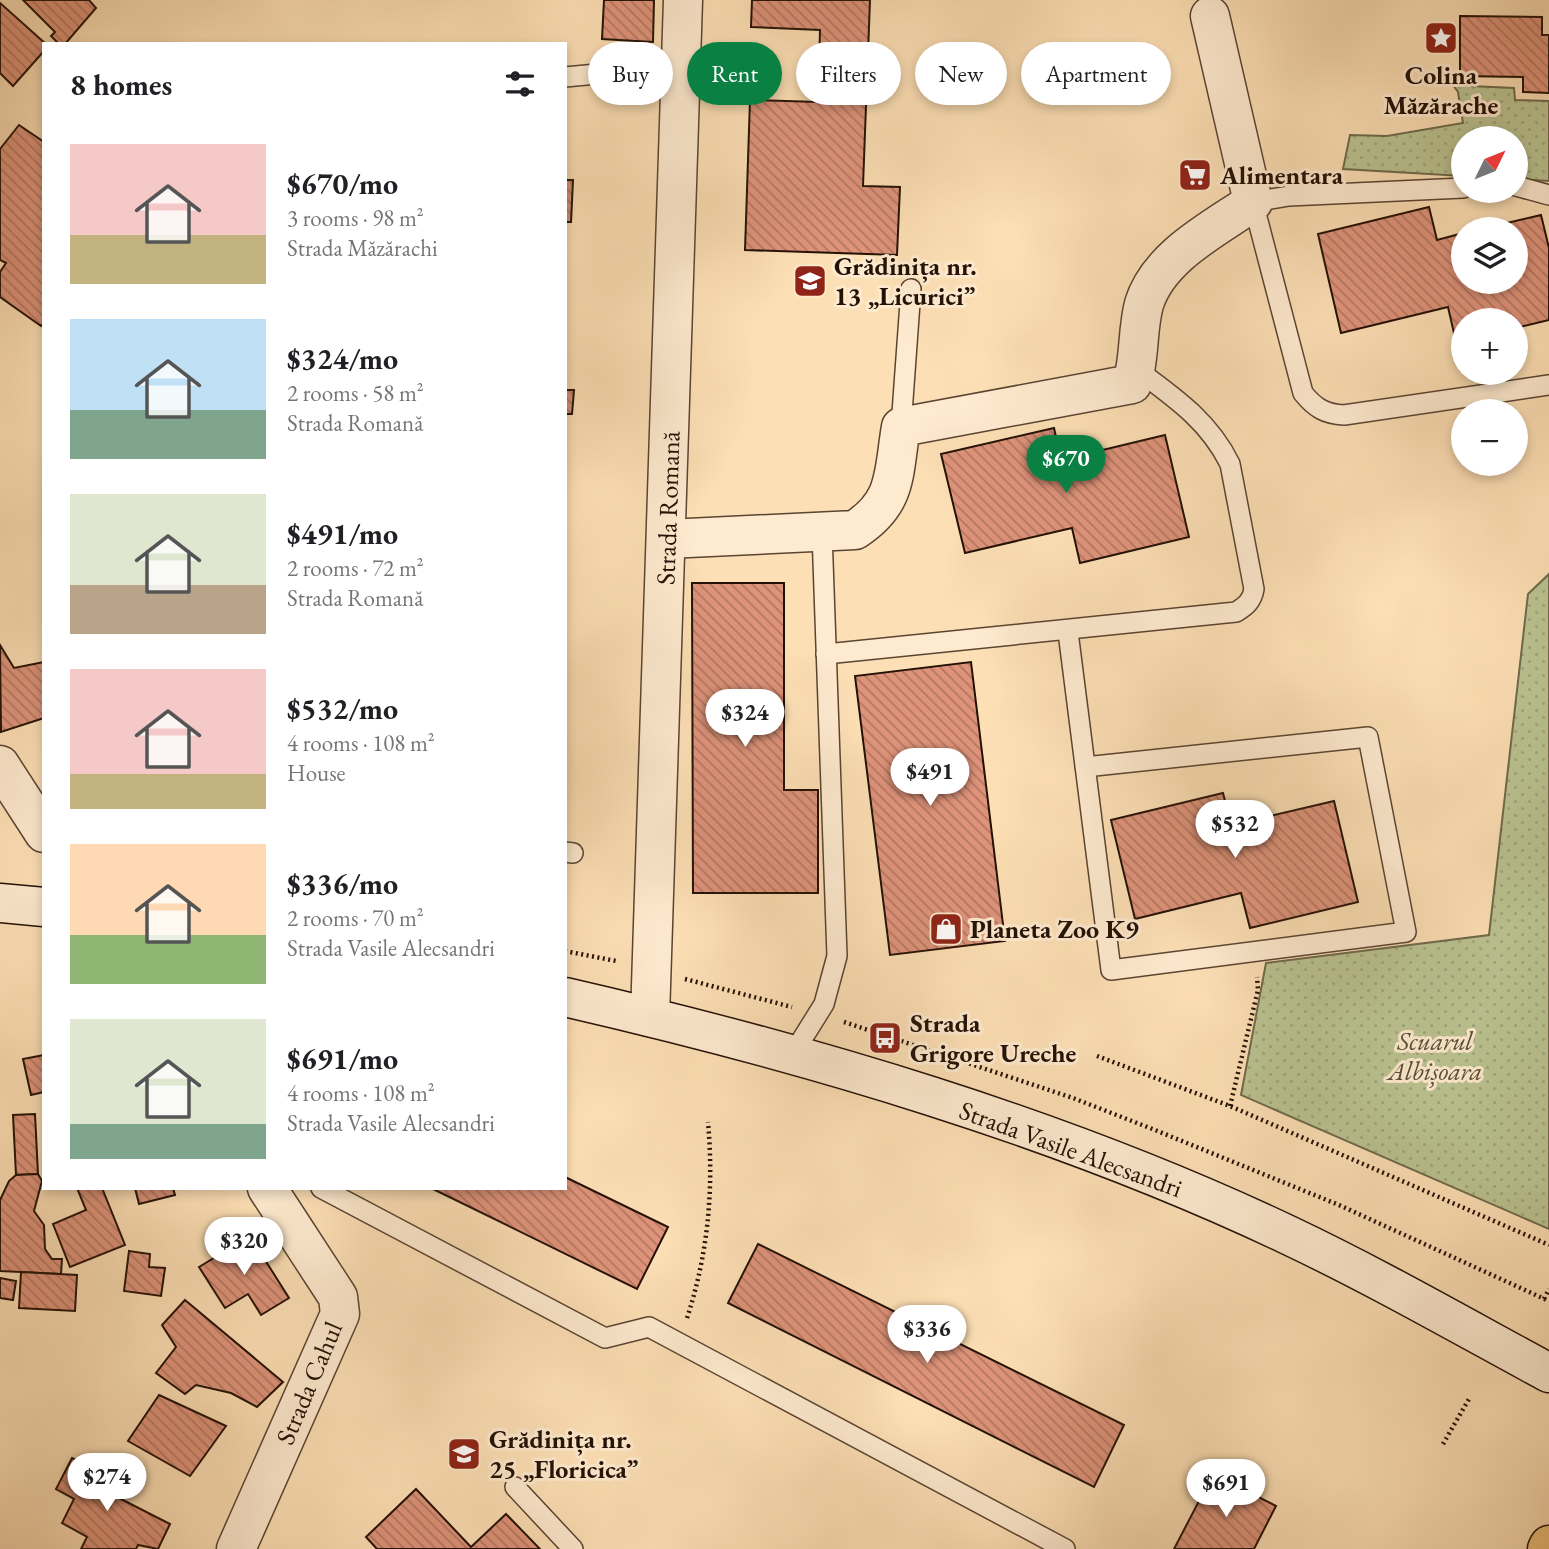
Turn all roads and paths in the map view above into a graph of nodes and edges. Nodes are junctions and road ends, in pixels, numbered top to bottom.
1 (683, 0) edge
2 (1210, 16) dead end
3 (682, 66) junction
4 (567, 77) edge
5 (1451, 189) edge
6 (1528, 190) edge
7 (1549, 195) edge
8 (1252, 202) junction
9 (911, 289) dead end
10 (1136, 369) junction
11 (1549, 385) edge
12 (901, 428) junction
13 (822, 533) junction
14 (667, 539) junction
15 (1068, 632) junction
16 (826, 654) junction
17 (0, 765) edge
18 (1086, 768) junction
19 (42, 830) edge
20 (0, 903) edge
21 (42, 907) edge
22 (1254, 951) junction
23 (567, 998) edge
24 (650, 1017) junction
25 (1097, 1056) dead end
26 (791, 1057) junction
27 (1230, 1105) junction
28 (708, 1122) dead end
29 (268, 1190) edge
30 (325, 1190) edge
31 (1549, 1245) edge
32 (1549, 1289) edge
33 (1544, 1299) dead end
34 (678, 1342) junction
35 (1549, 1373) edge
36 (1468, 1399) dead end
37 (1443, 1444) dead end
38 (515, 1487) dead end
39 (236, 1549) edge
40 (573, 1549) edge
41 (1065, 1549) edge

1 - 3 street, Strada Romană
2 - 8 street
3 - 4 lane
3 - 14 street, Strada Romană
5 - 8 lane
6 - 7 lane
8 - 10 street
8 - 11 lane
9 - 12 lane
10 - 12 street
10 - 15 lane
12 - 13 street
13 - 14 street
13 - 16 lane
14 - 24 street, Strada Romană
15 - 16 lane
15 - 18 lane
16 - 26 lane
17 - 19 street
18 - 22 lane
18 - 22 lane
20 - 21 street
22 - 27 path
23 - 24 street, Strada Vasile Alecsandri
24 - 26 street, Strada Vasile Alecsandri
25 - 27 path
26 - 35 street, Strada Vasile Alecsandri
27 - 31 path
28 - 34 path
29 - 39 street, Strada Cahul
30 - 34 lane
32 - 33 path
34 - 41 lane
36 - 37 path
38 - 40 lane

